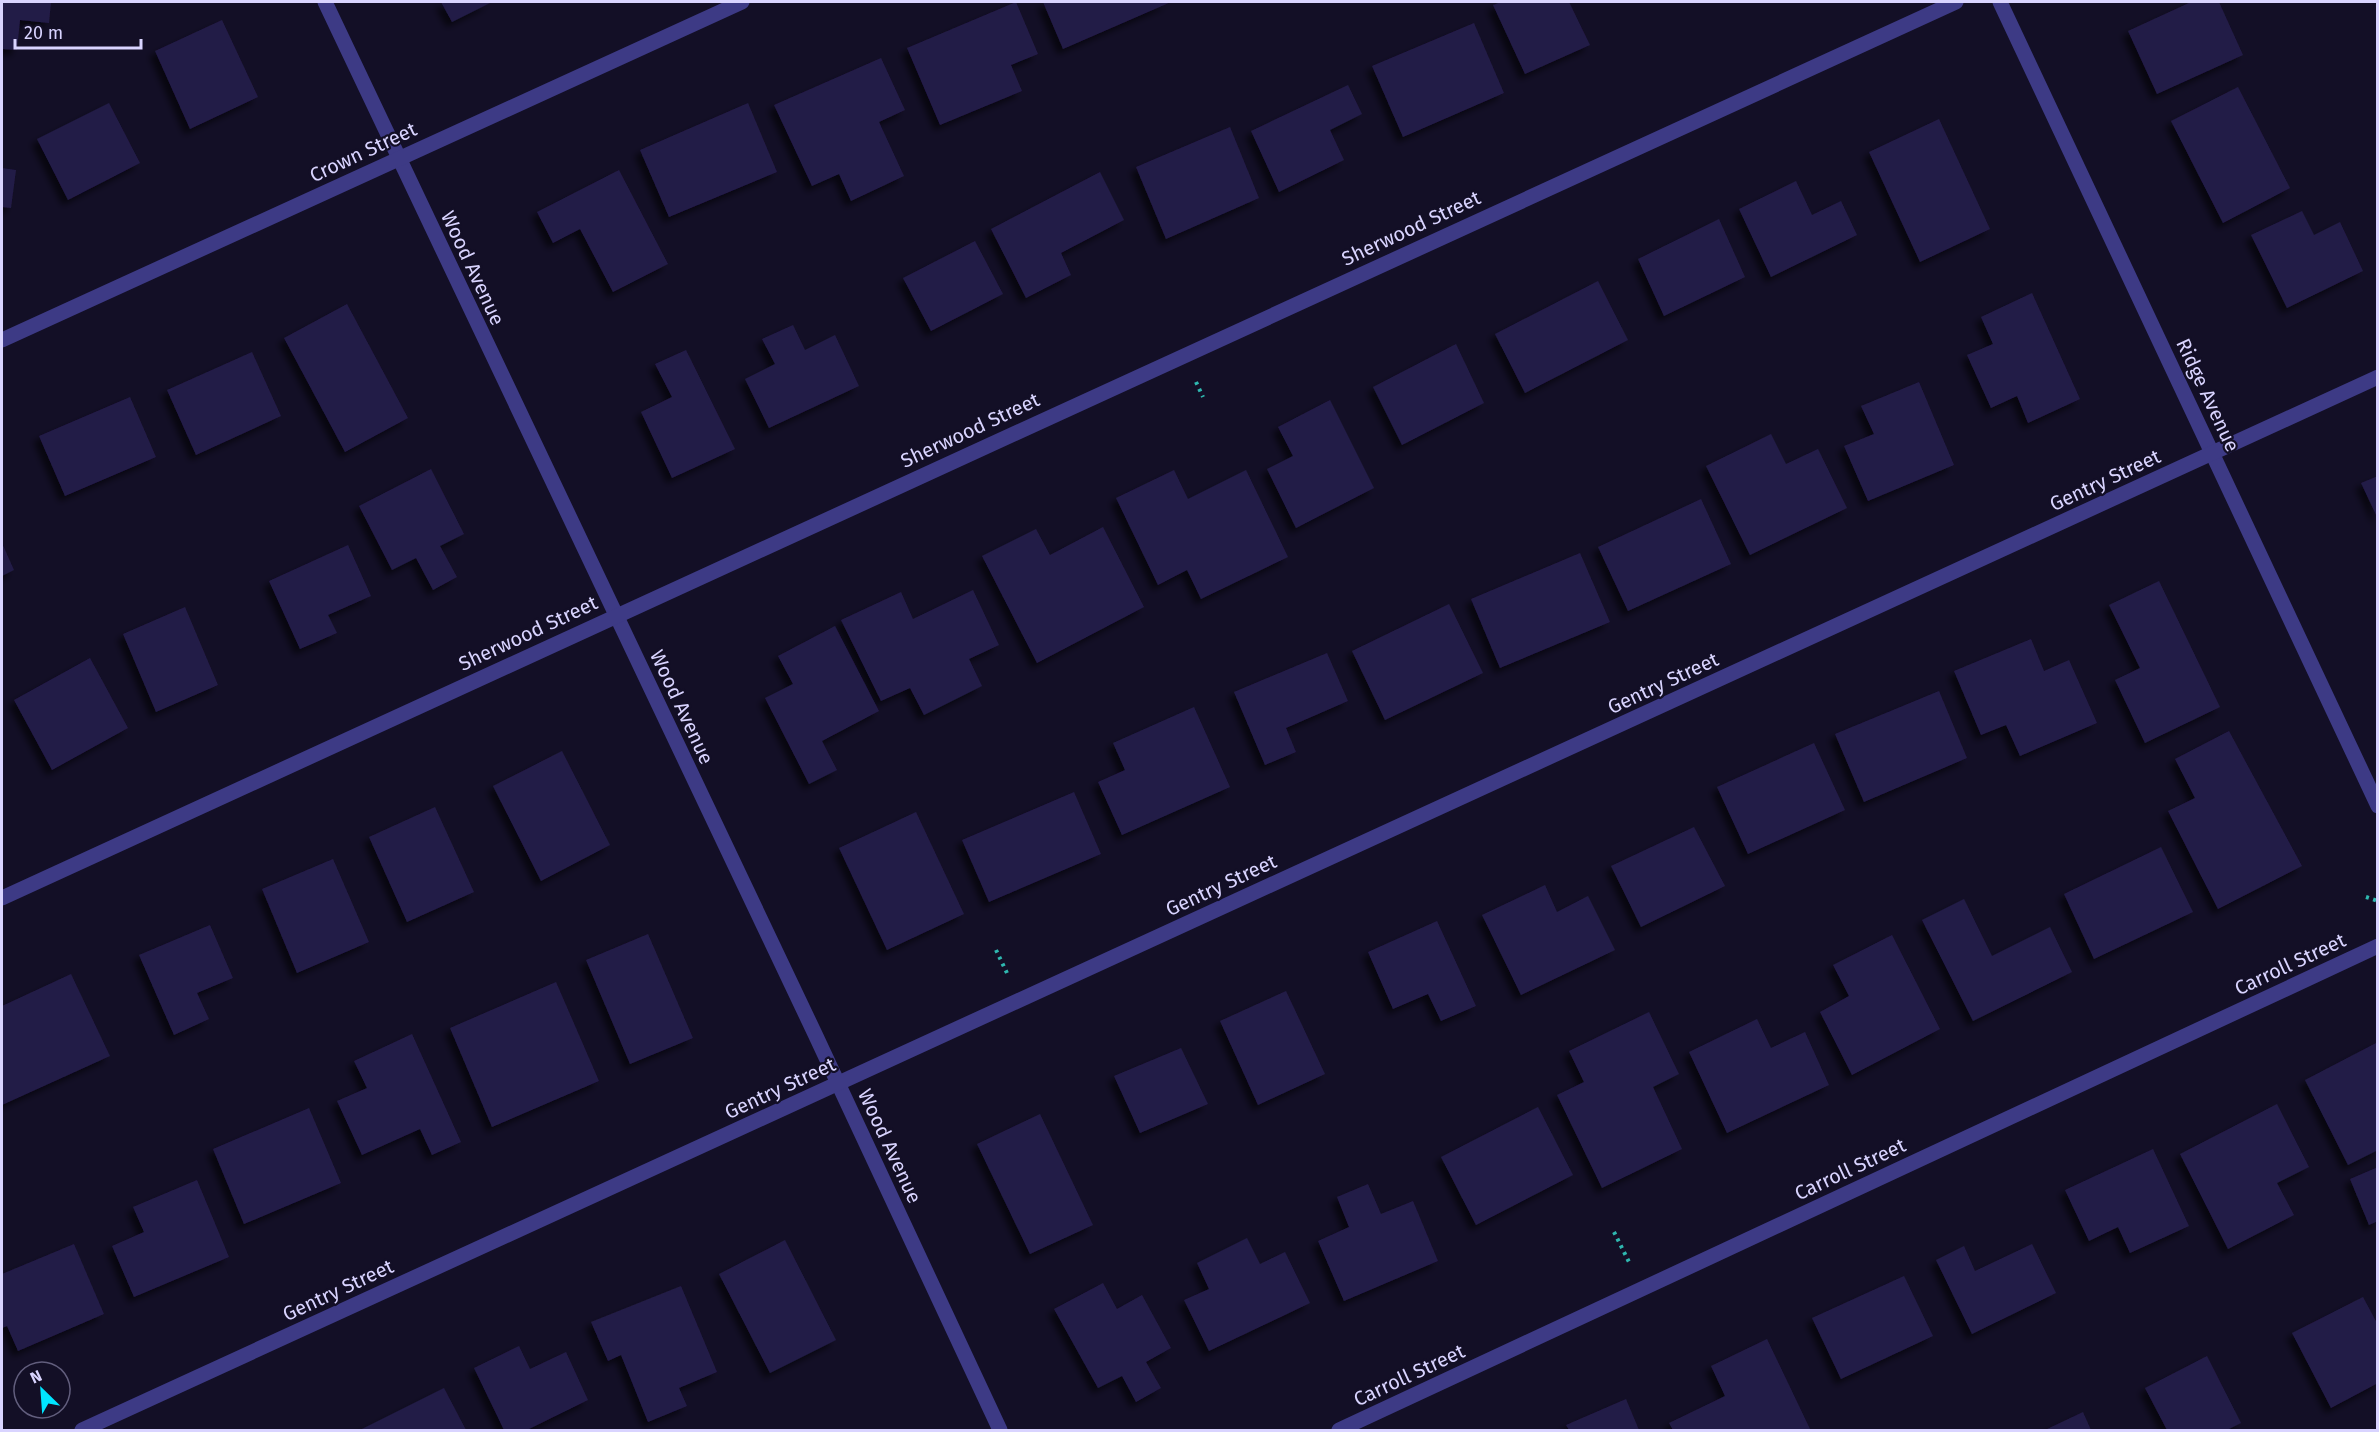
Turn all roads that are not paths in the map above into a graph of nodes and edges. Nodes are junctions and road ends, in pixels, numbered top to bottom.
1 (325, 2) edge
2 (742, 2) edge
3 (1956, 2) edge
4 (2000, 2) edge
5 (398, 159) junction
6 (2, 340) edge
7 (2378, 377) edge
8 (2212, 454) junction
9 (616, 616) junction
10 (2378, 806) edge
11 (2, 898) edge
12 (2378, 946) edge
13 (838, 1084) junction
14 (82, 1431) edge
15 (1000, 1431) edge
16 (1340, 1431) edge

1 - 5 street, Wood Avenue
2 - 5 street, Crown Street
3 - 9 street, Sherwood Street
4 - 8 street, Ridge Avenue
5 - 6 street, Crown Street
5 - 9 street, Wood Avenue
7 - 8 street, Gentry Street
8 - 10 street, Ridge Avenue
8 - 13 street, Gentry Street
9 - 11 street, Sherwood Street
9 - 13 street, Wood Avenue
12 - 16 street, Carroll Street
13 - 14 street, Gentry Street
13 - 15 street, Wood Avenue

